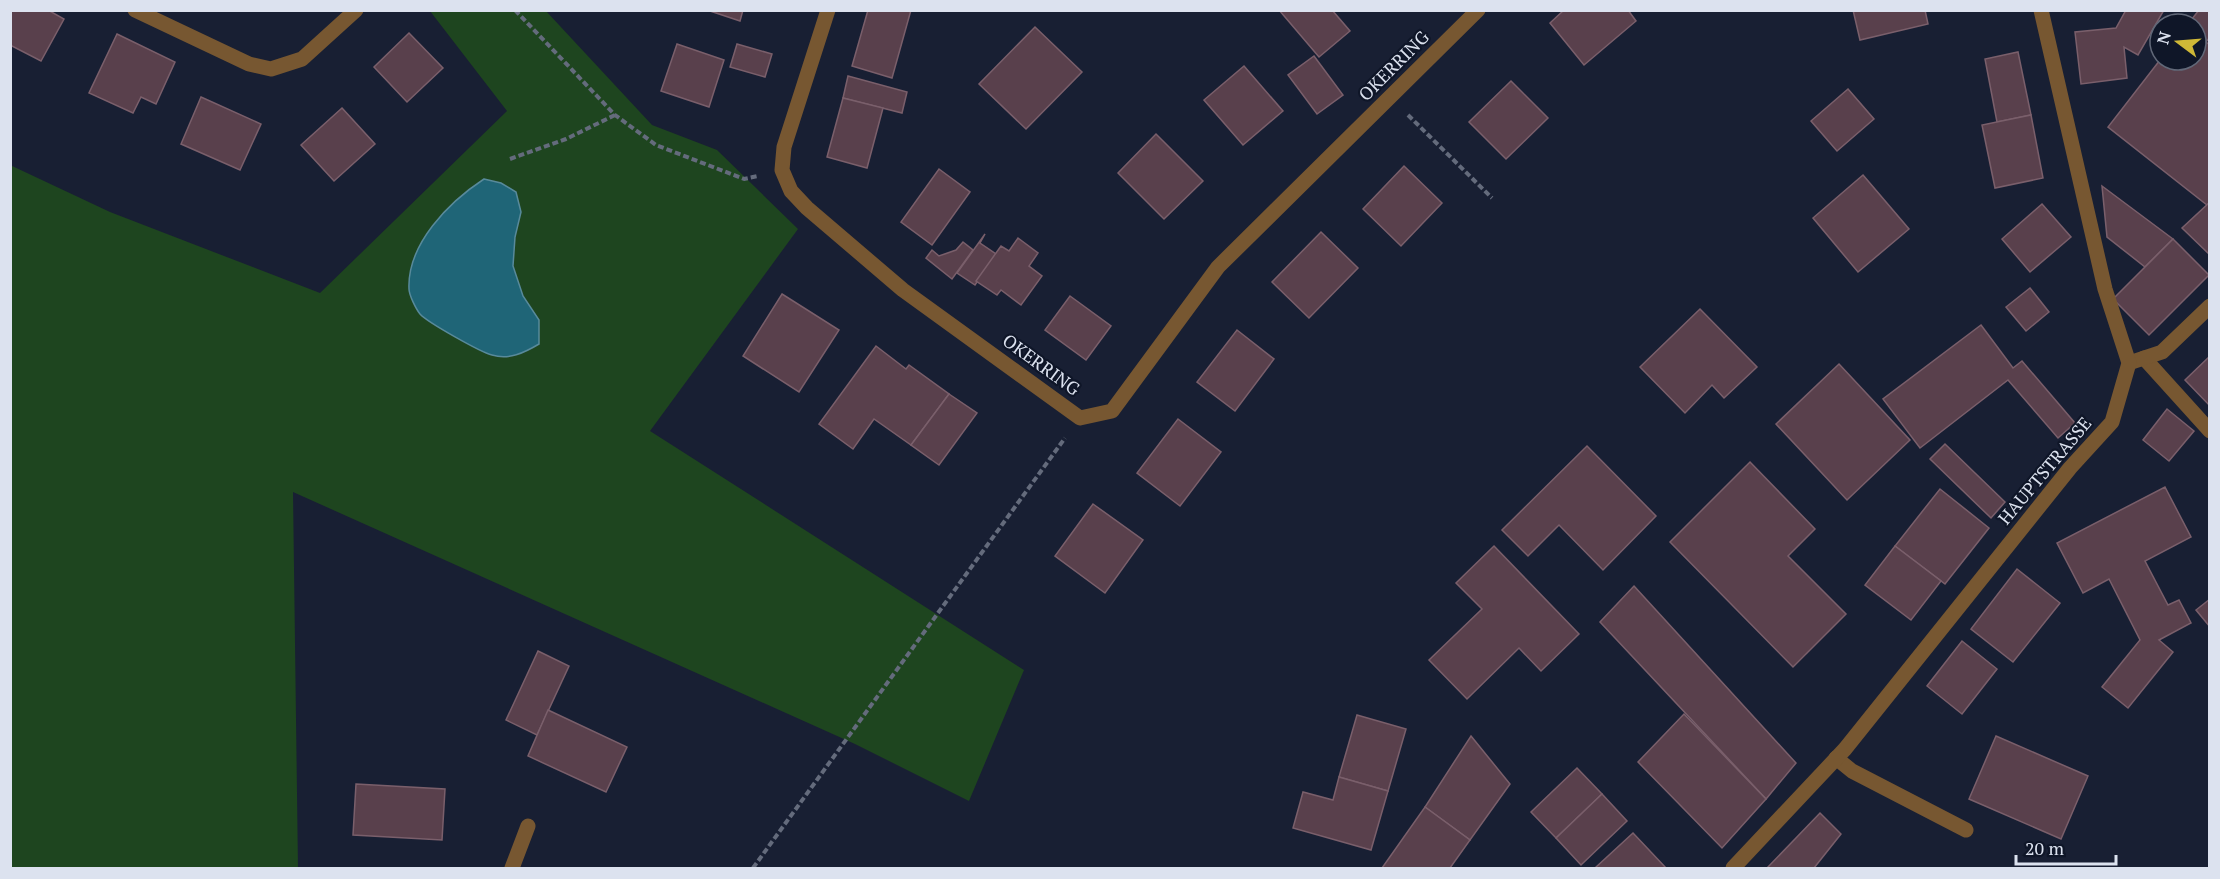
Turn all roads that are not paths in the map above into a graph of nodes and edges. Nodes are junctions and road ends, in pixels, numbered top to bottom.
1 (135, 10) edge
2 (356, 10) edge
3 (828, 10) edge
4 (1478, 10) edge
5 (2041, 10) edge
6 (2210, 306) edge
7 (2144, 358) junction
8 (2129, 363) junction
9 (2210, 431) edge
10 (1836, 758) junction
11 (528, 826) dead end
12 (1966, 830) dead end
13 (512, 868) edge
14 (1733, 868) edge

1 - 2 street
3 - 4 street, OKERRING
5 - 8 street
6 - 7 street
7 - 8 street
7 - 9 street
8 - 10 street, HAUPTSTRASSE
10 - 12 street
10 - 14 street, HAUPTSTRASSE
11 - 13 street

